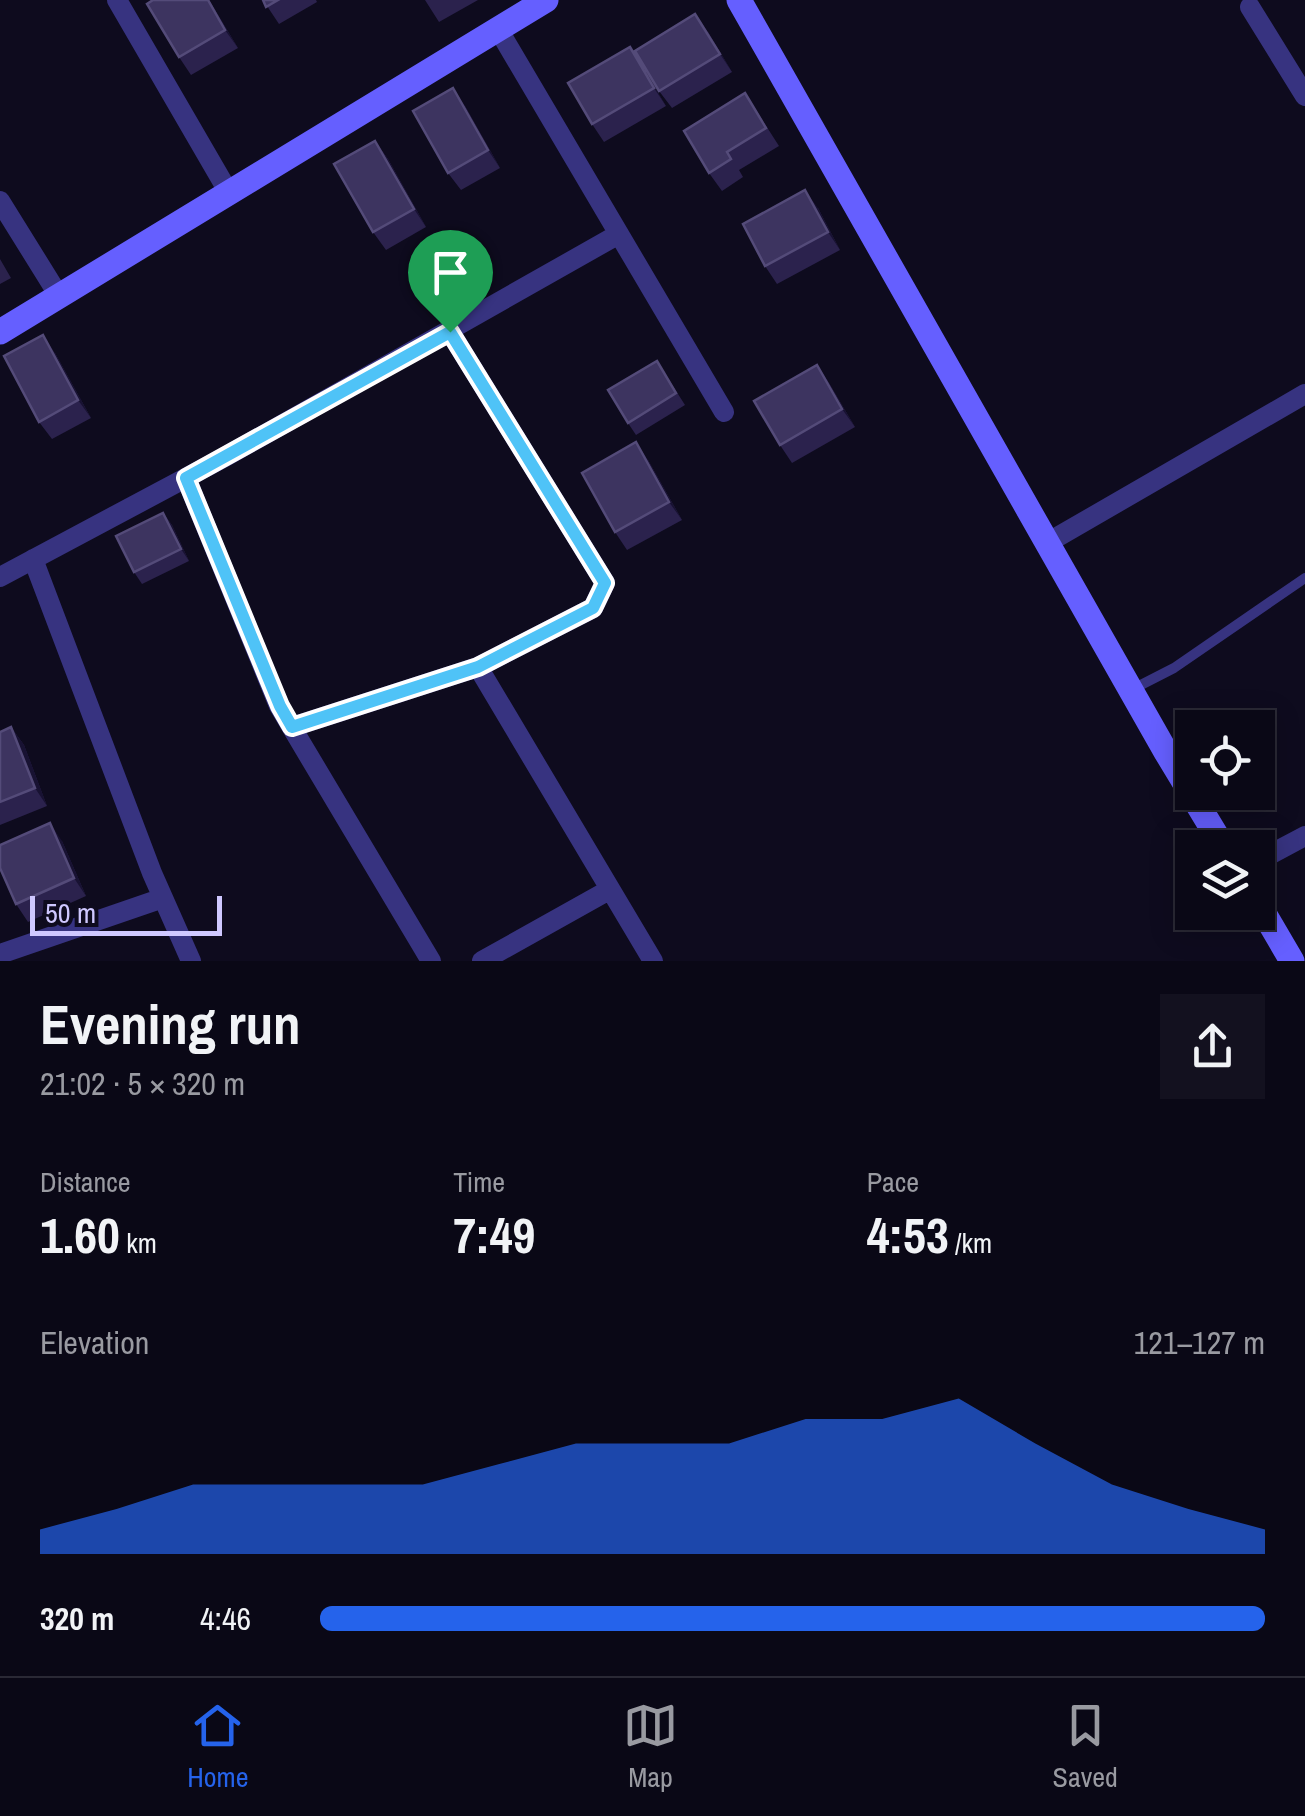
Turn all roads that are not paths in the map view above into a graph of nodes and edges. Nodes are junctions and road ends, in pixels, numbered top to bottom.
1 (117, 0) edge
2 (546, 0) edge
3 (739, 0) edge
4 (1250, 7) dead end
5 (498, 29) junction
6 (1305, 96) edge
7 (229, 193) junction
8 (0, 201) edge
9 (619, 234) junction
10 (58, 296) junction
11 (0, 332) edge
12 (450, 332) junction
13 (1305, 394) edge
14 (724, 412) dead end
15 (186, 478) junction
16 (1047, 543) junction
17 (34, 559) junction
18 (0, 577) edge
19 (1305, 578) edge
20 (478, 667) junction
21 (1130, 690) junction
22 (292, 727) junction
23 (1213, 830) edge
24 (1305, 836) edge
25 (1275, 852) edge
26 (609, 890) junction
27 (163, 898) junction
28 (1274, 930) edge
29 (0, 954) edge
30 (191, 961) edge
31 (430, 961) edge
32 (482, 961) edge
33 (653, 961) edge
34 (1292, 961) edge

1 - 7 street
2 - 5 street
3 - 16 street
4 - 6 street
5 - 7 street
5 - 9 street
7 - 10 street
8 - 10 street
9 - 12 street
9 - 14 street
10 - 11 street
12 - 15 street
12 - 20 street
13 - 16 street
15 - 17 street
15 - 22 street
16 - 21 street
17 - 18 street
17 - 27 street
19 - 21 lane
20 - 22 street
20 - 26 street
21 - 23 street
22 - 31 street
24 - 25 street
26 - 32 street
26 - 33 street
27 - 29 street
27 - 30 street
28 - 34 street

